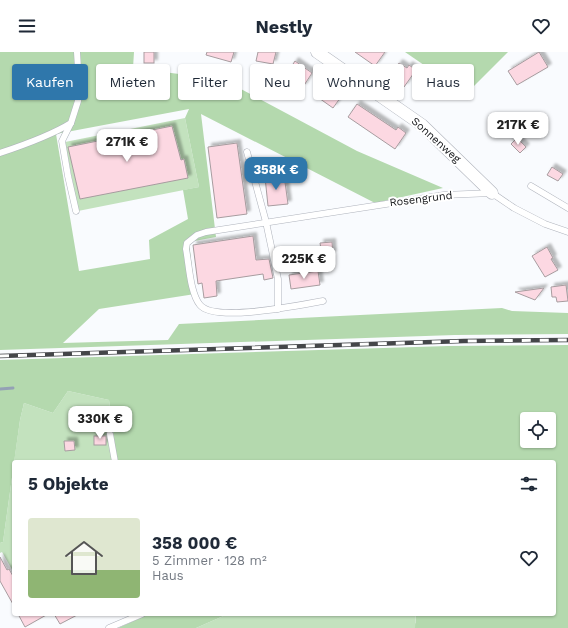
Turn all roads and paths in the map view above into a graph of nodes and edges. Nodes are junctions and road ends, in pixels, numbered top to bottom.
1 (77, 52) edge
2 (317, 52) edge
3 (71, 123) junction
4 (247, 152) dead end
5 (0, 153) edge
6 (531, 186) dead end
7 (492, 194) junction
8 (568, 208) edge
9 (76, 211) dead end
10 (266, 222) junction
11 (568, 232) edge
12 (323, 301) dead end
13 (278, 309) junction
14 (110, 434) dead end
15 (115, 460) edge
16 (137, 616) edge
17 (109, 628) edge

1 - 3 lane
2 - 7 street, Sonnenweg
3 - 5 lane
3 - 9 lane
4 - 10 lane
6 - 8 lane
7 - 10 lane, Rosengrund
7 - 11 lane
10 - 13 lane
10 - 13 lane
12 - 13 lane
14 - 15 lane
16 - 17 lane

